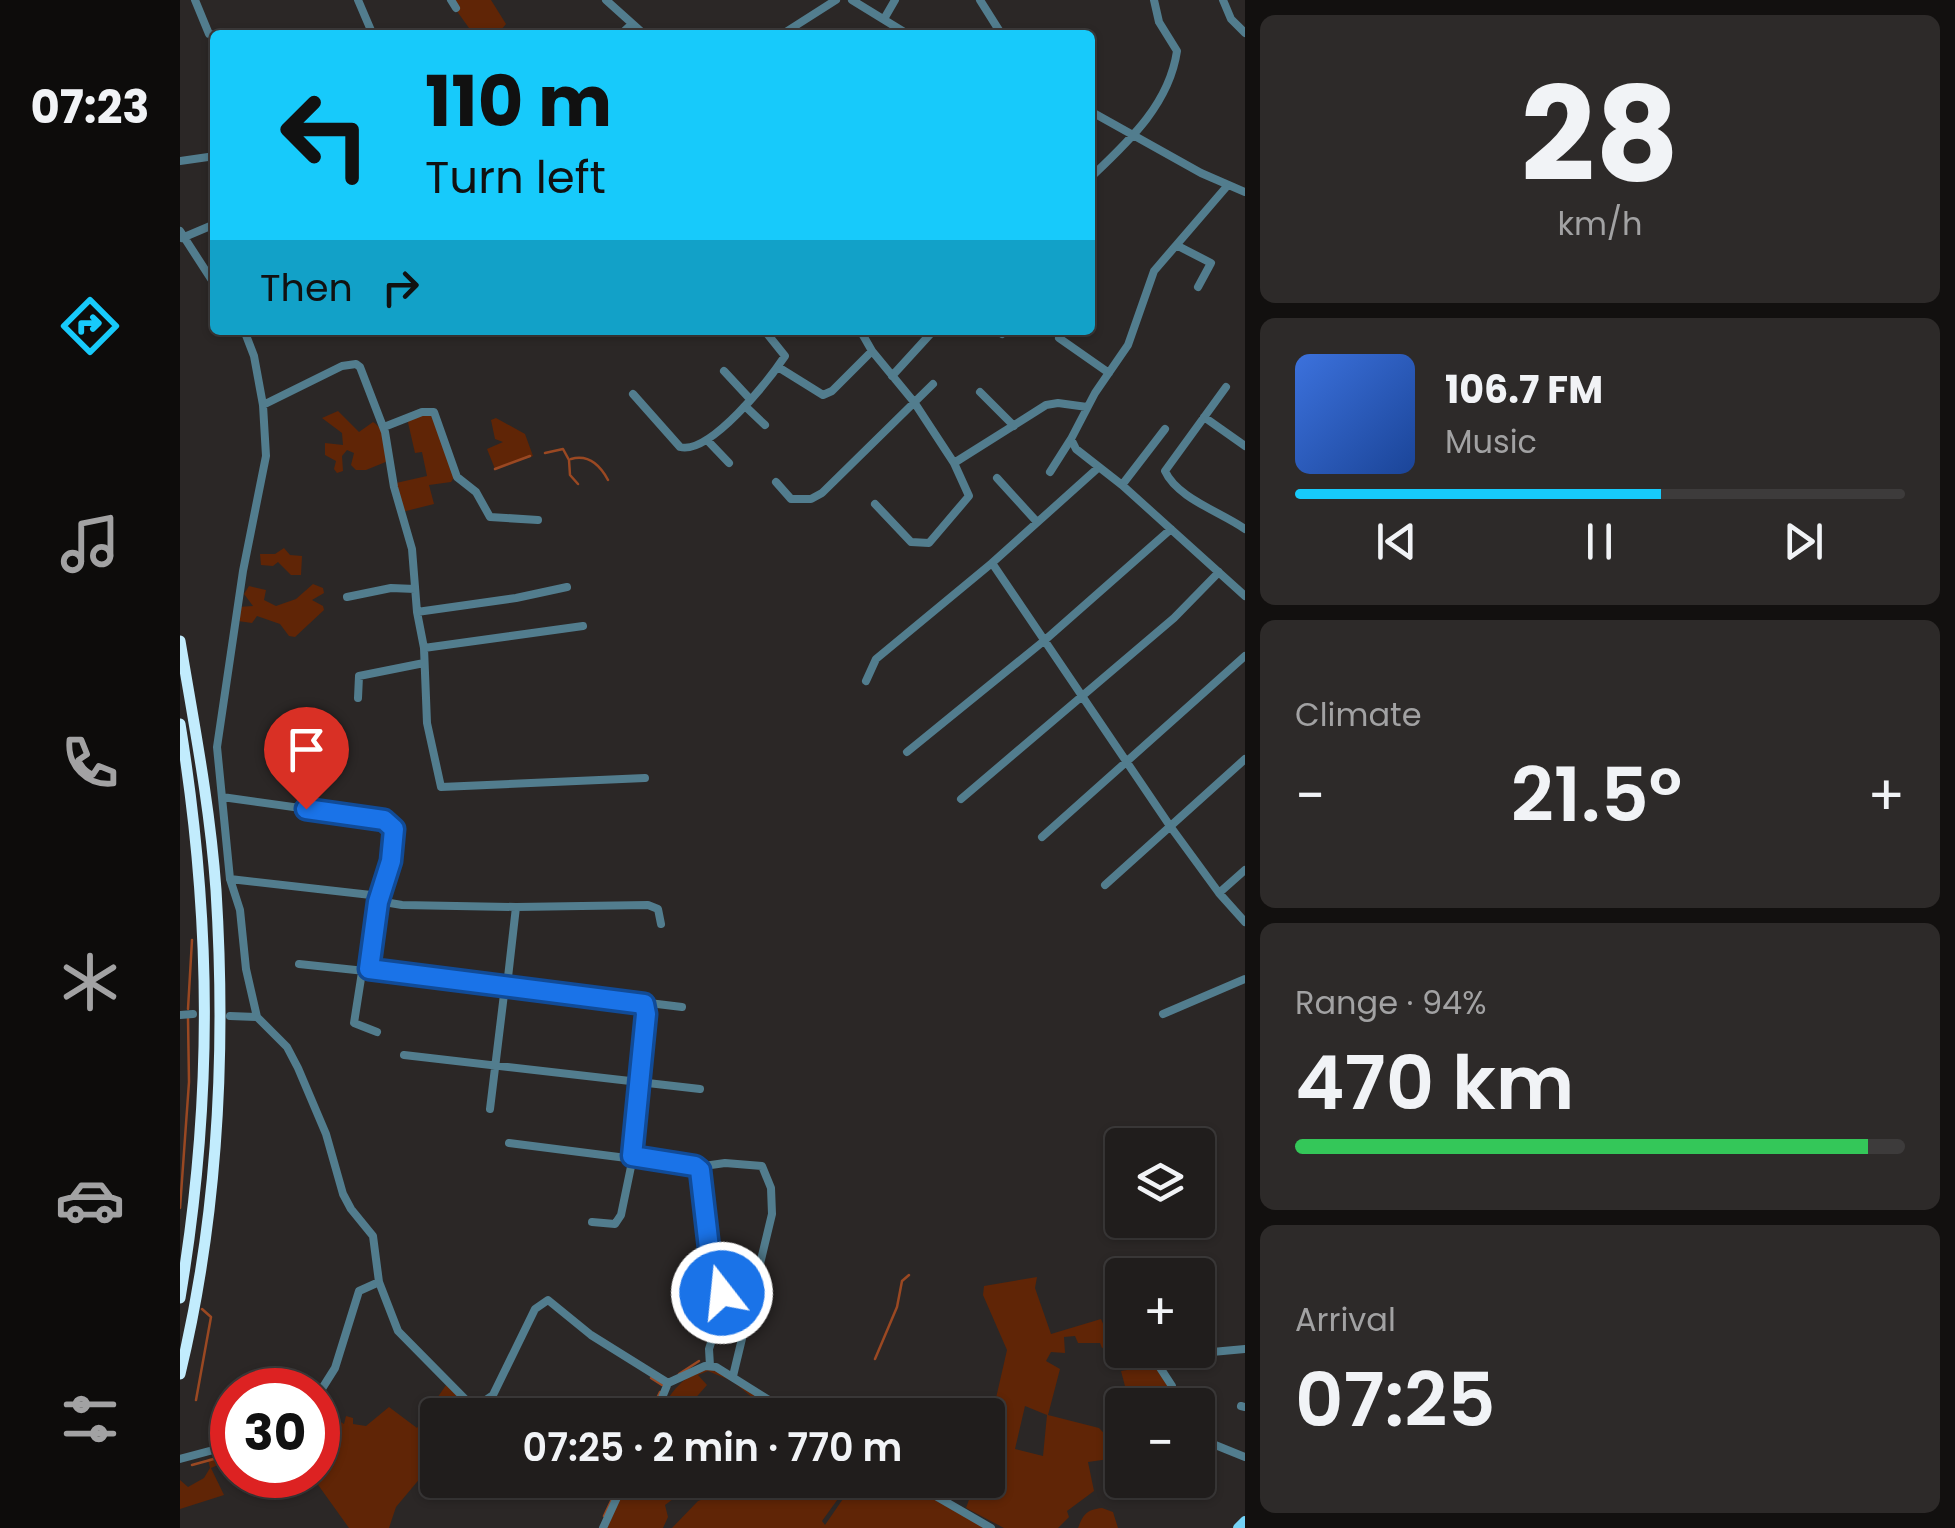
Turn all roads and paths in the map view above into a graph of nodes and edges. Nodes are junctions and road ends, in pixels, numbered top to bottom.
1 (195, 0) edge
2 (358, 0) edge
3 (606, 0) edge
4 (836, 0) edge
5 (852, 0) edge
6 (895, 0) edge
7 (980, 0) edge
8 (1154, 0) edge
9 (1223, 0) edge
10 (884, 19) junction
11 (632, 24) junction
12 (1244, 28) edge
13 (370, 30) edge
14 (625, 30) edge
15 (639, 30) edge
16 (789, 30) edge
17 (901, 30) edge
18 (999, 30) edge
19 (210, 35) edge
20 (1095, 113) edge
21 (1134, 137) junction
22 (210, 157) edge
23 (180, 161) edge
24 (1095, 173) edge
25 (1228, 186) junction
26 (1245, 192) edge
27 (210, 225) edge
28 (181, 234) edge
29 (1178, 246) junction
30 (210, 278) edge
31 (1198, 287) dead end
32 (246, 335) edge
33 (768, 335) edge
34 (863, 335) edge
35 (929, 335) edge
36 (1060, 338) dead end
37 (872, 352) junction
38 (778, 366) junction
39 (724, 372) dead end
40 (1109, 374) junction
41 (892, 376) junction
42 (934, 384) dead end
43 (1226, 387) dead end
44 (980, 392) dead end
45 (634, 394) dead end
46 (747, 402) junction
47 (914, 402) junction
48 (262, 405) junction
49 (1087, 407) junction
50 (1204, 417) junction
51 (765, 425) dead end
52 (1014, 426) junction
53 (384, 427) junction
54 (1165, 429) dead end
55 (1070, 439) junction
56 (708, 442) junction
57 (1245, 446) edge
58 (729, 463) dead end
59 (954, 463) junction
60 (1099, 467) junction
61 (1050, 472) dead end
62 (996, 478) dead end
63 (776, 482) dead end
64 (1122, 485) junction
65 (875, 504) dead end
66 (538, 520) dead end
67 (1037, 522) junction
68 (1245, 528) edge
69 (1171, 529) junction
70 (992, 562) junction
71 (1219, 572) junction
72 (567, 587) dead end
73 (415, 589) junction
74 (1245, 596) edge
75 (348, 597) dead end
76 (417, 612) junction
77 (583, 626) dead end
78 (1044, 640) junction
79 (180, 641) edge
80 (424, 648) junction
81 (1245, 656) edge
82 (424, 663) junction
83 (866, 681) dead end
84 (1082, 697) junction
85 (358, 698) dead end
86 (180, 724) edge
87 (907, 752) dead end
88 (1127, 758) junction
89 (1245, 759) edge
90 (645, 778) dead end
91 (222, 797) junction
92 (961, 798) dead end
93 (1170, 826) junction
94 (1042, 837) dead end
95 (1245, 870) edge
96 (230, 879) junction
97 (1105, 884) dead end
98 (1219, 894) junction
99 (379, 897) junction
100 (516, 908) junction
101 (1245, 922) edge
102 (661, 924) dead end
103 (299, 964) dead end
104 (366, 971) junction
105 (1245, 980) edge
106 (506, 986) junction
107 (644, 1004) junction
108 (682, 1007) dead end
109 (180, 1014) edge
110 (193, 1014) dead end
111 (1163, 1014) dead end
112 (230, 1016) dead end
113 (257, 1017) junction
114 (377, 1032) dead end
115 (404, 1056) dead end
116 (494, 1064) junction
117 (638, 1081) junction
118 (700, 1088) dead end
119 (490, 1109) dead end
120 (509, 1143) dead end
121 (632, 1156) junction
122 (697, 1167) junction
123 (592, 1222) dead end
124 (380, 1282) junction
125 (180, 1298) edge
126 (1245, 1349) edge
127 (1215, 1352) edge
128 (710, 1366) junction
129 (335, 1368) edge
130 (180, 1374) edge
131 (733, 1376) junction
132 (668, 1383) junction
133 (662, 1398) edge
134 (767, 1398) edge
135 (1215, 1445) edge
136 (210, 1451) edge
137 (1245, 1457) edge
138 (180, 1459) edge
139 (617, 1498) edge
140 (939, 1498) edge
141 (1245, 1522) edge
142 (604, 1528) edge
143 (991, 1528) edge
144 (1238, 1528) edge

1 - 19 street
2 - 13 street
3 - 11 street
4 - 16 street
5 - 10 street
6 - 10 street
7 - 18 street
8 - 21 street
9 - 12 street
10 - 17 street
11 - 14 street
11 - 15 street
20 - 21 street
21 - 24 street
21 - 25 street
22 - 23 street
25 - 26 street
25 - 29 street
27 - 28 street
28 - 30 street
29 - 31 street
29 - 40 street
32 - 48 street
33 - 38 street
34 - 37 street
35 - 41 street
36 - 40 street
37 - 38 street
37 - 41 street
38 - 46 street
39 - 46 street
40 - 49 street
41 - 47 street
42 - 47 street
43 - 50 street
44 - 52 street
45 - 56 street
46 - 51 street
46 - 56 street
47 - 59 street
47 - 63 street
48 - 53 street
48 - 91 street
49 - 52 street
49 - 55 street
50 - 57 street
50 - 68 street
52 - 59 street
53 - 66 street
53 - 73 street
54 - 64 street
55 - 60 street
55 - 61 street
56 - 58 street
59 - 65 street
60 - 64 street
60 - 67 street
62 - 67 street
64 - 69 street
67 - 70 street
69 - 71 street
69 - 78 street
70 - 78 street
70 - 83 street
71 - 74 street
71 - 84 street
72 - 76 street
73 - 75 street
73 - 76 street
76 - 80 street
77 - 80 street
78 - 84 street
78 - 87 street
79 - 130 highway
80 - 82 street
81 - 88 street
82 - 85 street
82 - 90 street
84 - 88 street
84 - 92 street
86 - 125 highway
88 - 93 street
88 - 94 street
89 - 93 street
91 - 96 street
91 - 99 street
93 - 97 street
93 - 98 street
95 - 98 street
96 - 99 street
96 - 113 street
98 - 101 street
99 - 100 street
99 - 104 street
100 - 102 street
100 - 106 street
103 - 104 street
104 - 106 street
104 - 114 street
105 - 111 street
106 - 107 street
106 - 116 street
107 - 108 street
107 - 117 street
109 - 110 street
112 - 113 street
113 - 124 street
115 - 116 street
116 - 117 street
116 - 119 street
117 - 118 street
117 - 121 street
120 - 121 street
121 - 122 street
121 - 123 street
122 - 128 street
122 - 131 street
124 - 129 street
124 - 132 street
126 - 127 street
128 - 131 street
128 - 132 street
131 - 134 street
132 - 133 street
135 - 137 street
136 - 138 street
139 - 142 street
140 - 143 street
141 - 144 main road

